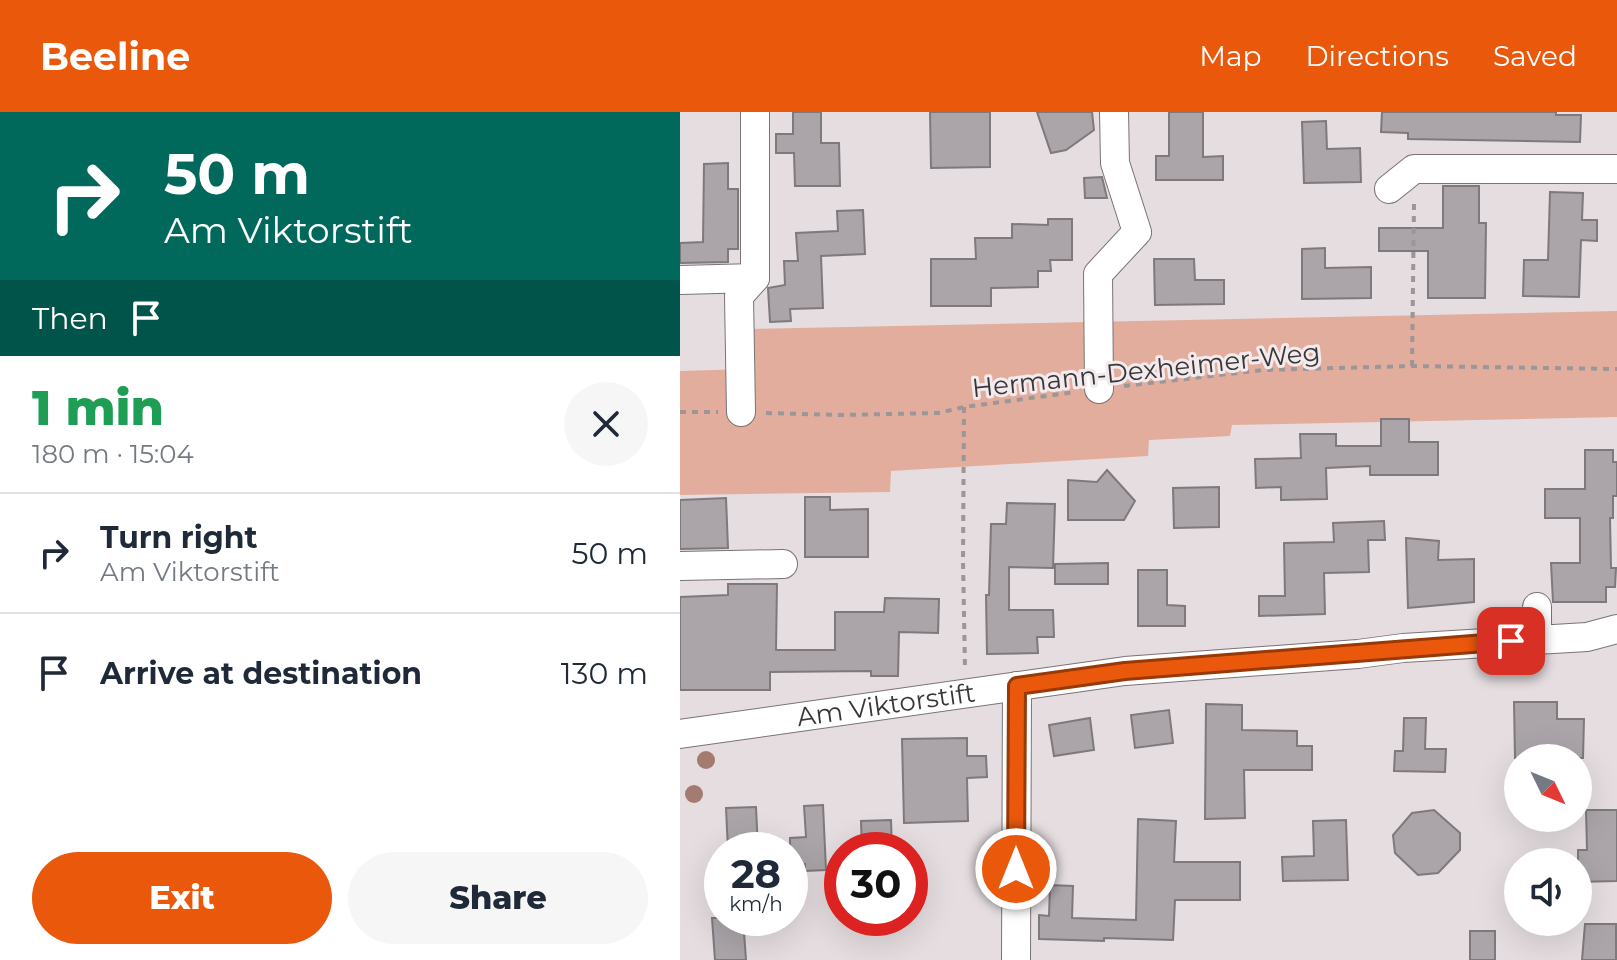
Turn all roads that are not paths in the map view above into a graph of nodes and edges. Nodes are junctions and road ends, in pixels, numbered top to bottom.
1 (755, 112) edge
2 (1114, 112) edge
3 (1617, 169) edge
4 (1389, 189) dead end
5 (755, 278) junction
6 (680, 280) edge
7 (1099, 389) road end
8 (741, 412) road end
9 (783, 564) dead end
10 (680, 566) edge
11 (1537, 607) dead end
12 (1617, 629) edge
13 (1537, 640) junction
14 (1017, 686) junction
15 (680, 734) edge
16 (1016, 960) edge

1 - 5 street
2 - 7 street
3 - 4 street
5 - 6 street
5 - 8 street
9 - 10 street
11 - 13 street
12 - 13 street, Am Viktorstift
13 - 14 street, Am Viktorstift
14 - 15 street, Am Viktorstift
14 - 16 street

